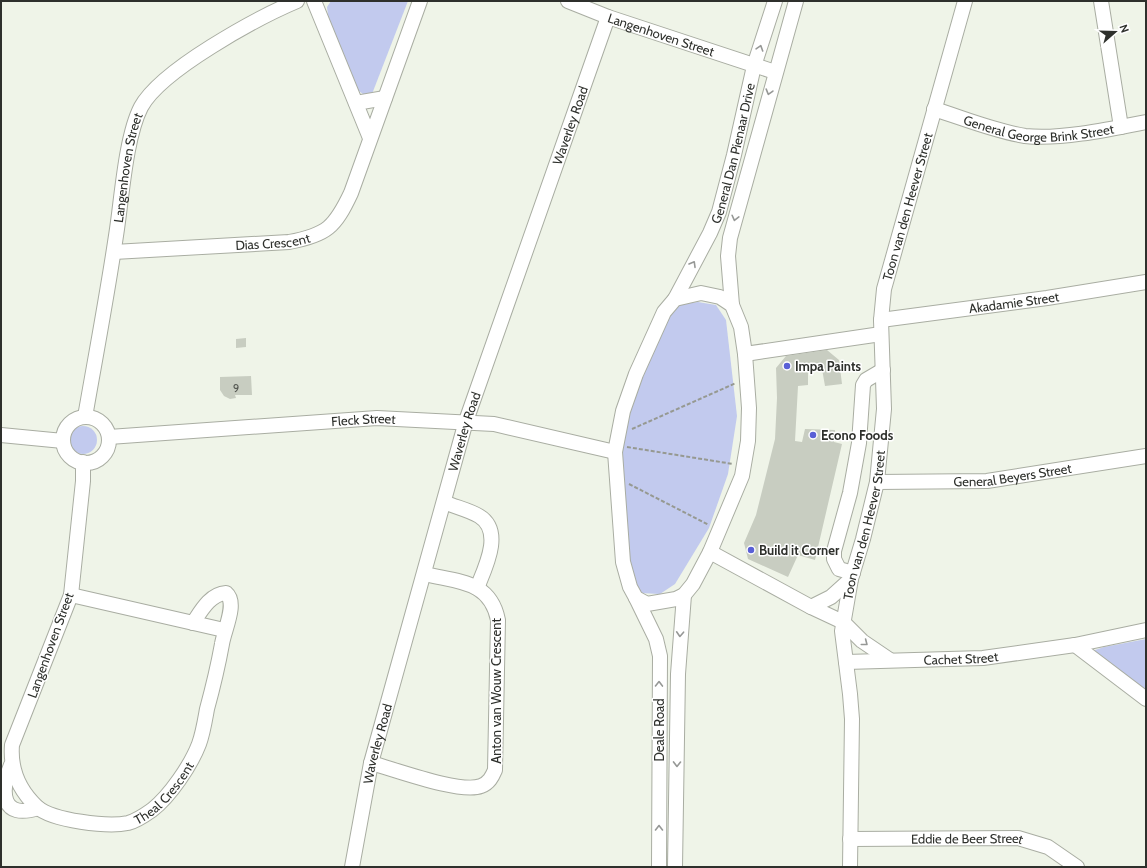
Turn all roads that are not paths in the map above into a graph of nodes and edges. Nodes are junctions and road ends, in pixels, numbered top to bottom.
1 (297, 1) edge
2 (314, 1) edge
3 (420, 1) edge
4 (568, 1) edge
5 (775, 1) edge
6 (796, 1) edge
7 (965, 1) edge
8 (1101, 1) edge
9 (608, 17) junction
10 (754, 66) junction
11 (775, 72) junction
12 (385, 98) junction
13 (356, 103) junction
14 (934, 109) junction
15 (1146, 122) edge
16 (1121, 127) junction
17 (370, 138) junction
18 (114, 252) junction
19 (1146, 282) edge
20 (675, 299) junction
21 (732, 305) junction
22 (881, 327) junction
23 (745, 354) junction
24 (883, 370) junction
25 (85, 416) junction
26 (466, 421) junction
27 (1, 435) edge
28 (109, 437) junction
29 (63, 441) junction
30 (616, 444) junction
31 (1146, 456) edge
32 (83, 462) junction
33 (744, 462) joint
34 (877, 482) junction
35 (444, 502) junction
36 (710, 552) junction
37 (424, 574) junction
38 (852, 576) junction
39 (477, 588) junction
40 (71, 595) junction
41 (684, 595) junction
42 (636, 598) junction
43 (811, 608) junction
44 (843, 622) junction
45 (193, 623) junction
46 (224, 630) junction
47 (1146, 630) edge
48 (1075, 645) junction
49 (890, 660) junction
50 (846, 662) junction
51 (1146, 699) edge
52 (371, 763) junction
53 (13, 771) junction
54 (38, 808) junction
55 (850, 839) junction
56 (353, 863) edge
57 (660, 867) edge
58 (675, 867) edge
59 (850, 867) edge
60 (1077, 867) edge

1 - 18 street, Langenhoven Street
2 - 13 street
3 - 12 street, Dias Crescent
4 - 9 street, Langenhoven Street
10 -> 5 street, General Dan Pienaar Drive
6 - 11 street, General Dan Pienaar Drive
7 - 14 street, Toon van den Heever Street
8 - 16 street
9 - 10 street, Langenhoven Street
9 - 26 street, Waverley Road
10 - 11 street, Langenhoven Street
20 -> 10 street, General Dan Pienaar Drive
11 -> 21 street, General Dan Pienaar Drive
12 - 13 street
12 - 17 street, Dias Crescent
13 - 17 street
14 - 16 street, General George Brink Street
14 - 22 street, Toon van den Heever Street
15 - 16 street, General George Brink Street
17 - 18 street, Dias Crescent
18 - 25 street, Langenhoven Street
19 - 22 street, Akadamie Street
20 - 21 street
20 - 30 street, General Dan Pienaar Drive
21 - 23 street, General Dan Pienaar Drive
22 - 23 street, Akadamie Street
22 - 24 street, Toon van den Heever Street
23 - 33 street, General Dan Pienaar Drive
24 - 34 street, Toon van den Heever Street
24 - 38 street
25 - 28 street
25 - 29 street
26 - 28 street, Fleck Street
26 - 30 street, Fleck Street
26 - 35 street, Waverley Road
27 - 29 street
28 - 32 street
29 - 32 street
30 - 42 street, Deale Road
31 - 34 street, General Beyers Street
32 - 40 street, Langenhoven Street
33 - 36 street, Deale Road
34 - 38 street, Toon van den Heever Street
35 - 37 street, Waverley Road
35 - 39 street
36 - 41 street, Deale Road
36 - 43 street
37 - 39 street, Anton van Wouw Crescent
37 - 52 street, Waverley Road
38 - 43 street
38 - 44 street, Toon van den Heever Street
39 - 52 street, Anton van Wouw Crescent
40 - 45 street
40 - 53 street, Langenhoven Street
41 - 42 street
41 -> 58 street, Deale Road
57 -> 42 street, Deale Road
43 - 44 street
44 -> 49 street
44 - 50 street, Toon van den Heever Street
45 - 46 street
45 - 46 street, Theal Crescent
46 - 54 street, Theal Crescent
47 - 48 street, Cachet Street
48 - 49 street, Cachet Street
48 - 51 street
49 - 50 street, Cachet Street
50 - 55 street, Toon van den Heever Street
52 - 56 street, Waverley Road
53 - 54 street, Theal Crescent
53 - 54 street, Langenhoven Street
55 - 59 street, Toon van den Heever Street
55 - 60 street, Eddie de Beer Street

